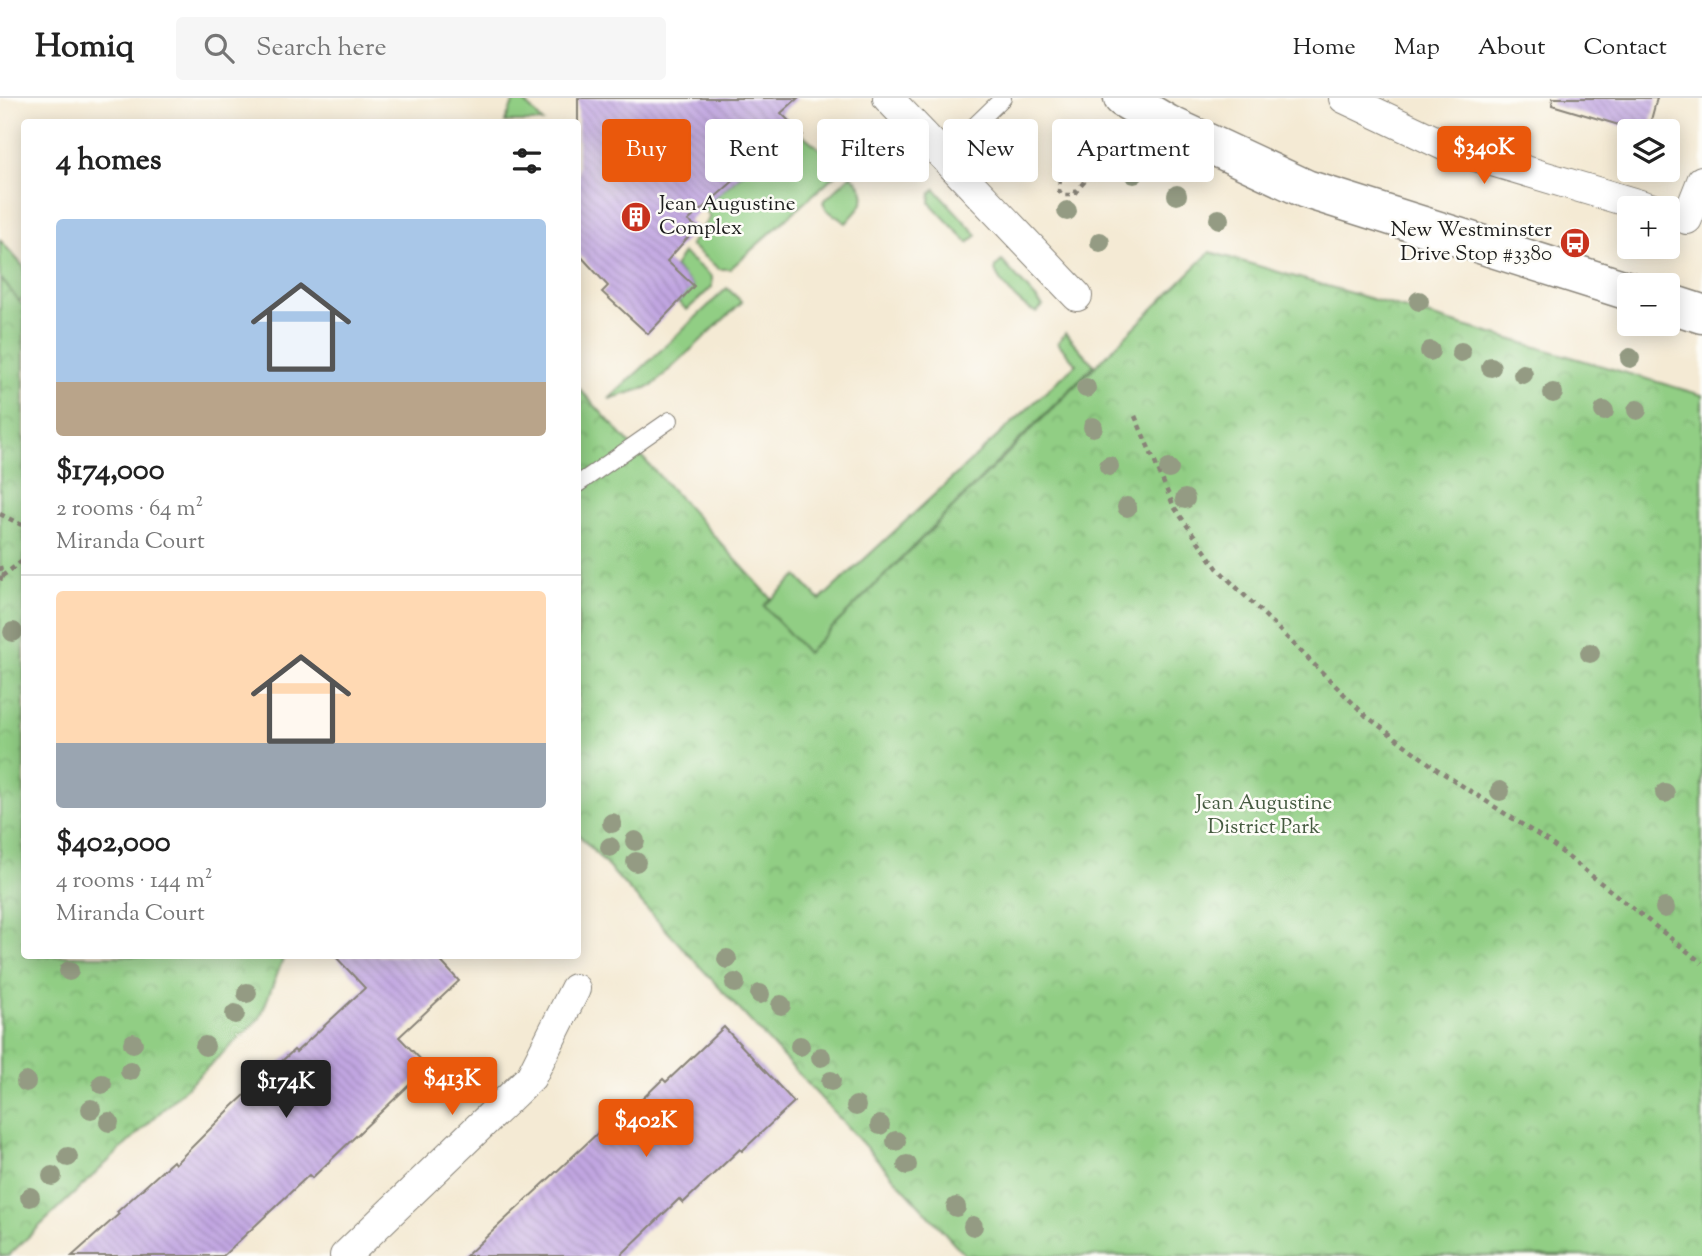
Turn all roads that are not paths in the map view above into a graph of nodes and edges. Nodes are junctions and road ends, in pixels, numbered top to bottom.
1 (888, 98) edge
2 (1003, 98) edge
3 (1123, 98) edge
4 (1344, 98) edge
5 (981, 119) edge
6 (943, 156) edge
7 (1702, 181) edge
8 (968, 182) edge
9 (1617, 198) edge
10 (1686, 219) edge
11 (1617, 287) edge
12 (1077, 296) dead end
13 (1680, 307) edge
14 (1702, 313) edge
15 (670, 420) dead end
16 (581, 482) edge
17 (575, 989) dead end
18 (345, 1256) edge

1 - 6 street
2 - 5 lane
3 - 11 street
4 - 9 street
7 - 10 street
8 - 12 street
13 - 14 street
15 - 16 lane
17 - 18 street

